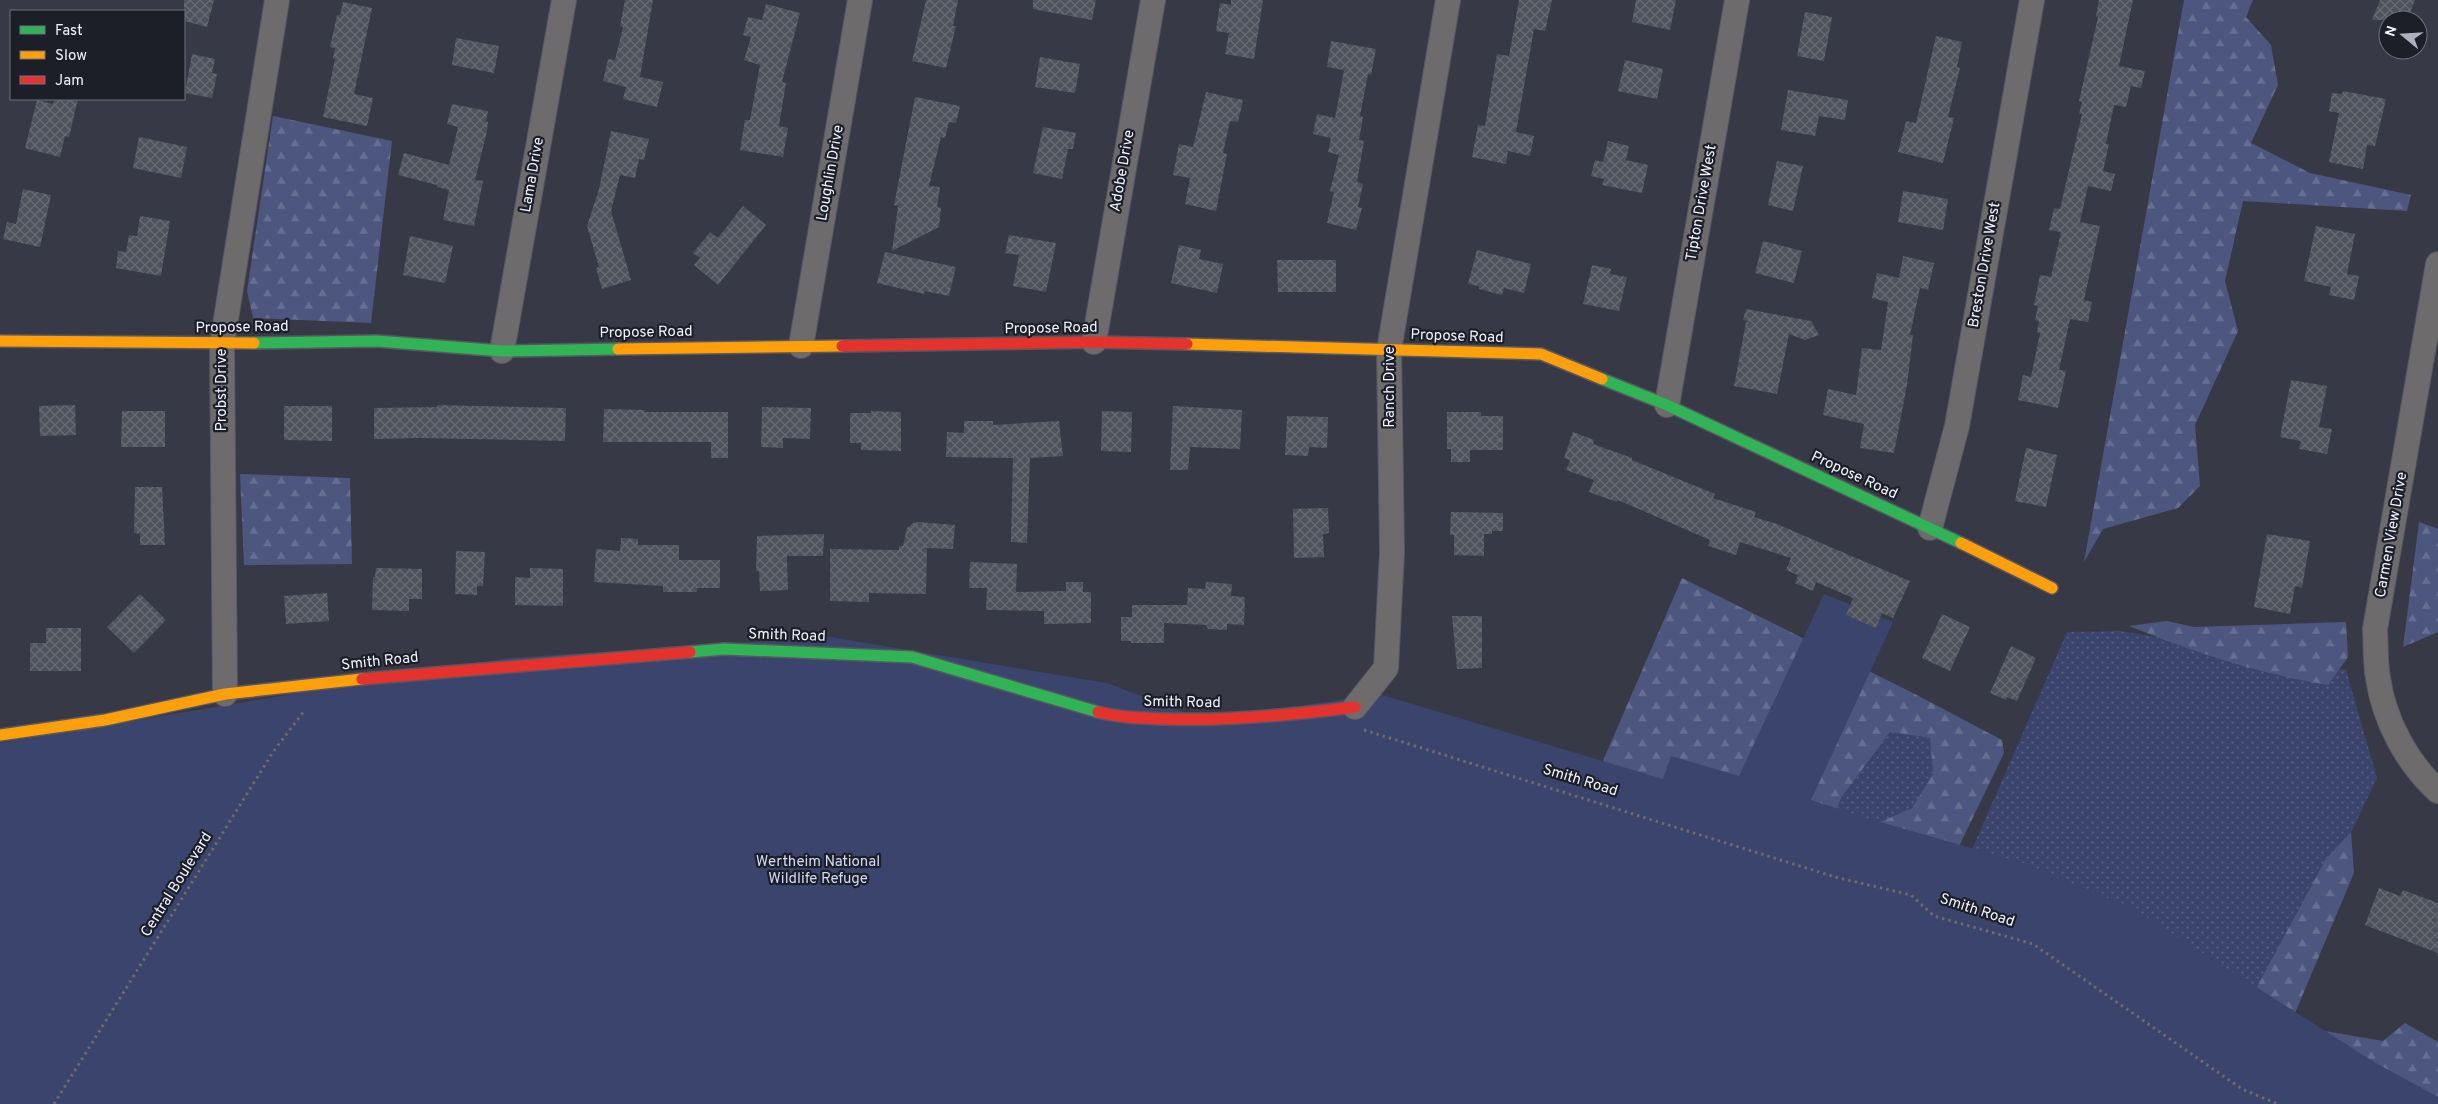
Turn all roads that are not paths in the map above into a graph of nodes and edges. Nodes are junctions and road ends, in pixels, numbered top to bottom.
1 (277, 0) edge
2 (564, 0) edge
3 (860, 0) edge
4 (1152, 0) edge
5 (1448, 0) edge
6 (1737, 0) edge
7 (2032, 0) edge
8 (2438, 264) edge
9 (0, 341) edge
10 (1094, 342) junction
11 (222, 344) junction
12 (801, 346) junction
13 (1389, 350) junction
14 (502, 351) junction
15 (1667, 405) junction
16 (1930, 528) junction
17 (2052, 588) dead end
18 (225, 694) junction
19 (1354, 707) joint
20 (0, 735) edge
21 (2438, 791) edge

1 - 11 street, Probst Drive
2 - 14 street, Lama Drive
3 - 12 street, Loughlin Drive
4 - 10 street, Adobe Drive
5 - 13 street, Ranch Drive
6 - 15 street, Tipton Drive West
7 - 16 street, Breston Drive West
8 - 21 street, Carmen View Drive
9 - 11 street, Propose Road
10 - 12 street, Propose Road
10 - 13 street, Propose Road
11 - 14 street, Propose Road
11 - 18 street, Probst Drive
12 - 14 street, Propose Road
13 - 15 street, Propose Road
13 - 19 street, Ranch Drive
15 - 16 street, Propose Road
16 - 17 street, Propose Road
18 - 19 street, Smith Road
18 - 20 street, Smith Road

